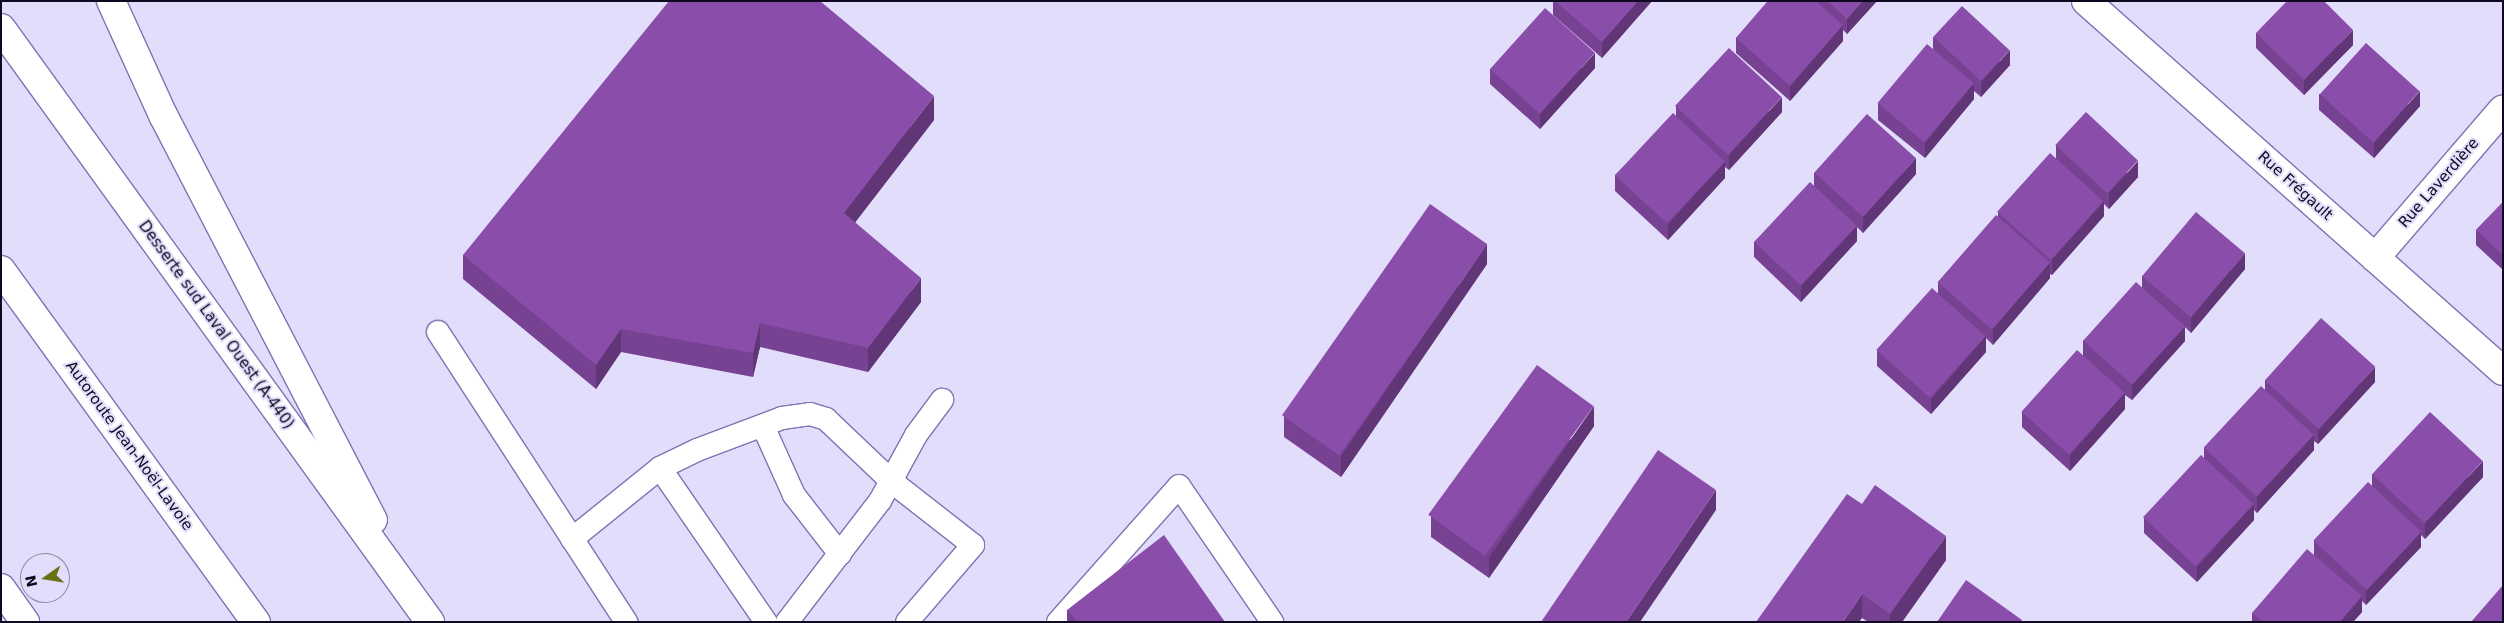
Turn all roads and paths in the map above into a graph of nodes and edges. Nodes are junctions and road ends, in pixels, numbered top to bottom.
1 (111, 1) edge
2 (2086, 1) edge
3 (1, 28) edge
4 (2503, 109) edge
5 (2375, 258) junction
6 (1, 270) edge
7 (438, 332) dead end
8 (2503, 371) edge
9 (942, 400) dead end
10 (763, 426) junction
11 (660, 468) junction
12 (891, 481) junction
13 (572, 538) junction
14 (840, 554) junction
15 (218, 569) junction
16 (1, 588) edge
17 (422, 611) edge
18 (25, 622) edge
19 (256, 622) edge
20 (263, 622) edge
21 (626, 622) edge
22 (766, 622) edge
23 (787, 622) edge
24 (907, 622) edge
25 (1058, 622) edge
26 (1272, 622) edge

1 - 17 main road
2 - 5 main road, Rue Frégault
3 - 17 main road, Desserte sud Laval Ouest (A-440)
4 - 5 main road, Rue Laverdière
5 - 8 main road, Rue Frégault
6 - 15 main road, Autoroute Jean-Noël-Lavoie
7 - 13 lane
9 - 12 lane
10 - 11 lane
10 - 12 lane
10 - 14 lane
11 - 13 lane
11 - 22 lane
12 - 14 lane
12 - 24 lane
13 - 21 lane
14 - 23 lane
15 - 19 main road, Autoroute Jean-Noël-Lavoie
15 - 20 main road
16 - 18 main road
25 - 26 lane

